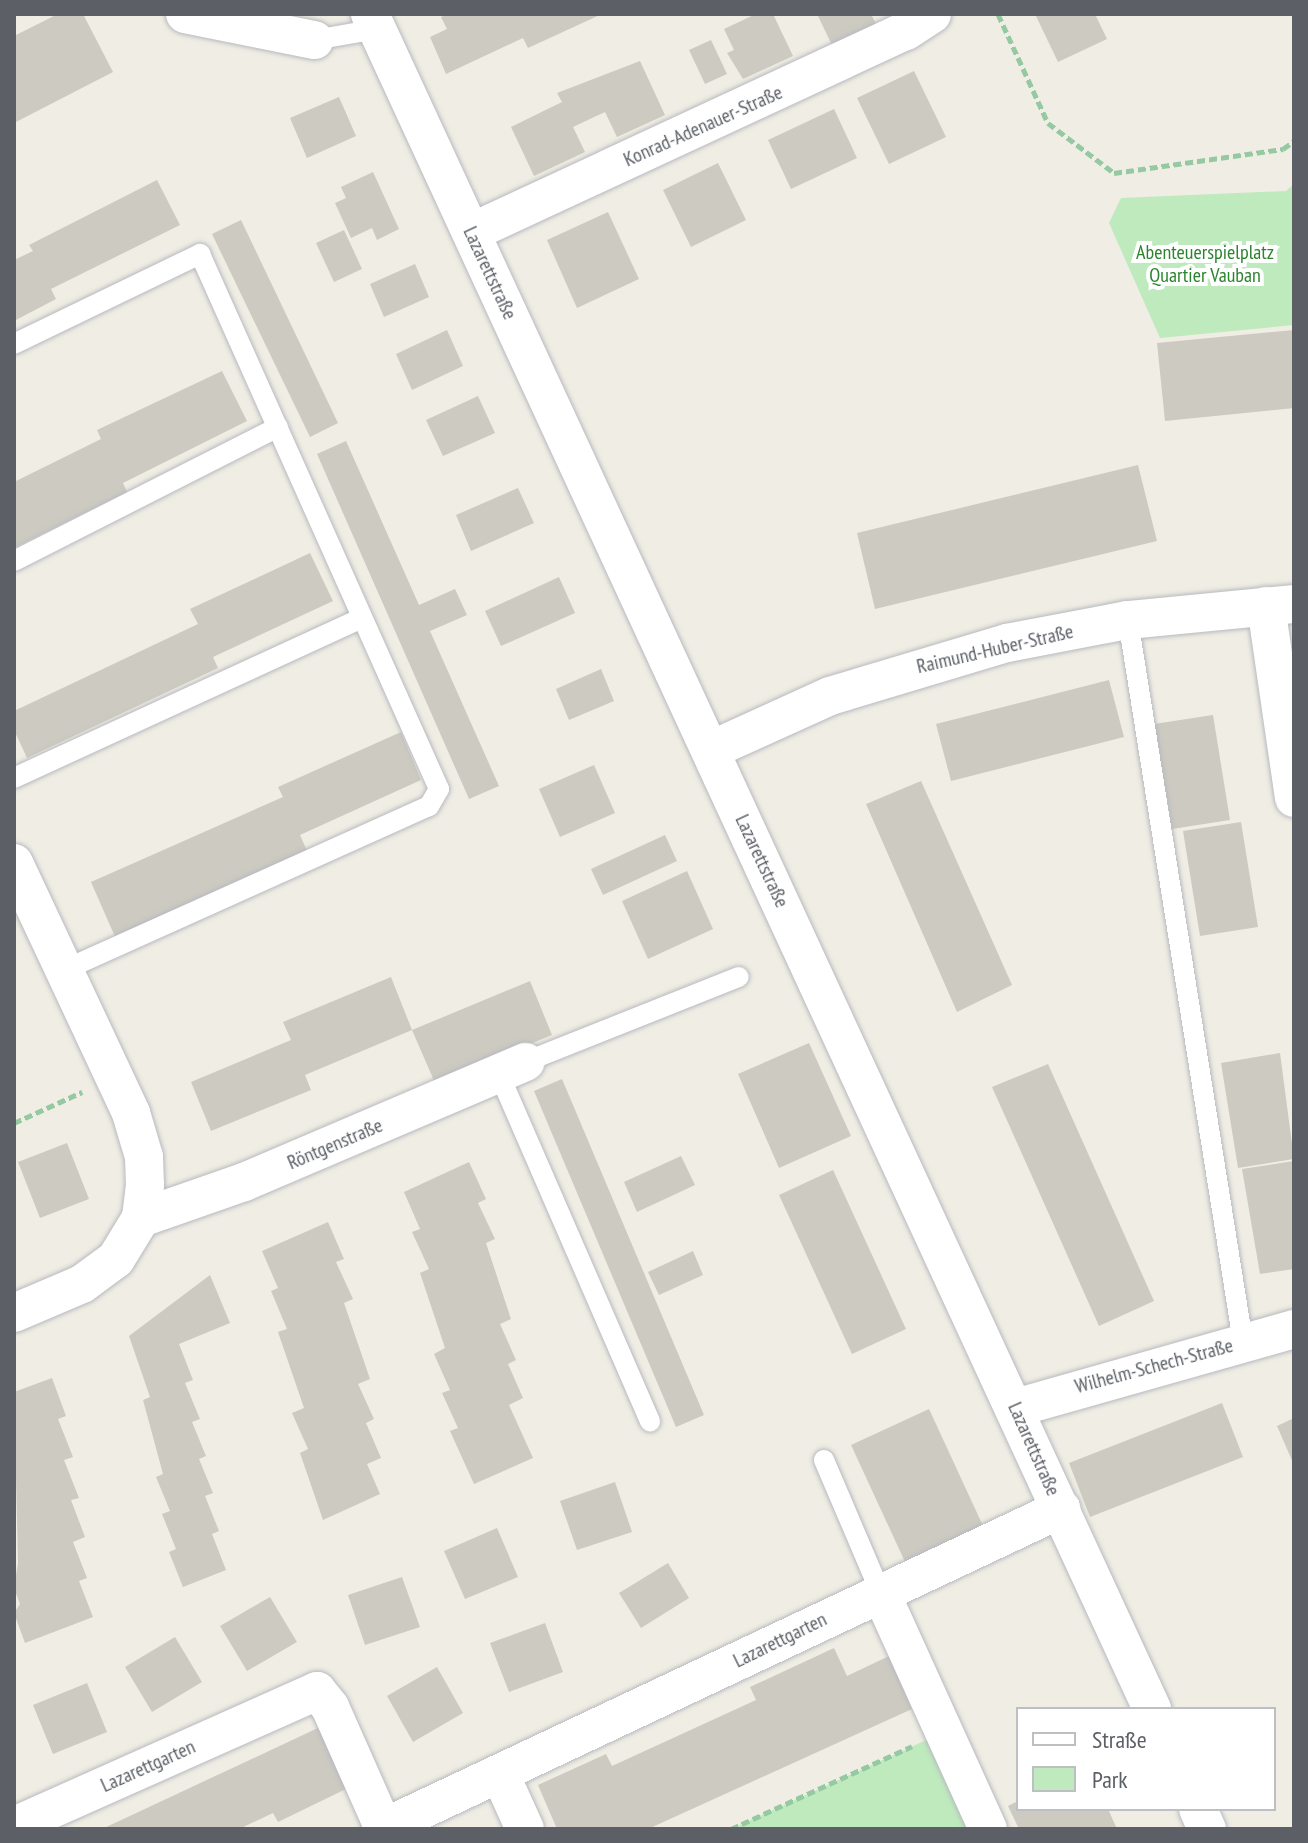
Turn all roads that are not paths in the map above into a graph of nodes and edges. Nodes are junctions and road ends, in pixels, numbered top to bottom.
1 (185, 14) edge
2 (932, 14) edge
3 (374, 22) edge
4 (314, 40) joint
5 (472, 232) junction
6 (14, 344) edge
7 (278, 427) junction
8 (14, 561) edge
9 (1280, 605) edge
10 (360, 619) junction
11 (1128, 620) junction
12 (711, 750) junction
13 (14, 778) edge
14 (1294, 798) edge
15 (14, 863) edge
16 (64, 970) junction
17 (739, 977) dead end
18 (512, 1068) junction
19 (141, 1218) junction
20 (14, 1313) edge
21 (1294, 1329) edge
22 (1243, 1342) junction
23 (1015, 1408) junction
24 (650, 1422) dead end
25 (824, 1460) dead end
26 (1061, 1509) junction
27 (880, 1591) junction
28 (1151, 1707) edge
29 (500, 1774) junction
30 (14, 1826) edge
31 (383, 1829) edge
32 (525, 1829) edge
33 (988, 1829) edge

1 - 4 street
2 - 5 street, Konrad-Adenauer-Straße
3 - 4 lane
3 - 5 street, Lazarettstraße
5 - 12 street, Lazarettstraße
6 - 7 lane
7 - 8 lane
7 - 10 lane
9 - 11 street, Raimund-Huber-Straße
9 - 14 street
10 - 13 lane
10 - 16 lane
11 - 12 street, Raimund-Huber-Straße
11 - 22 lane
12 - 23 street, Lazarettstraße
15 - 16 street
16 - 19 street
17 - 18 lane
18 - 19 street, Röntgenstraße
18 - 24 lane
19 - 20 street
21 - 22 street, Wilhelm-Schech-Straße
22 - 23 street, Wilhelm-Schech-Straße
23 - 26 street, Lazarettstraße
25 - 27 lane
26 - 27 street, Lazarettgarten
26 - 28 street, Lazarettstraße
27 - 29 street, Lazarettgarten
27 - 33 street
29 - 31 street, Lazarettgarten
29 - 32 street
30 - 31 street, Lazarettgarten

